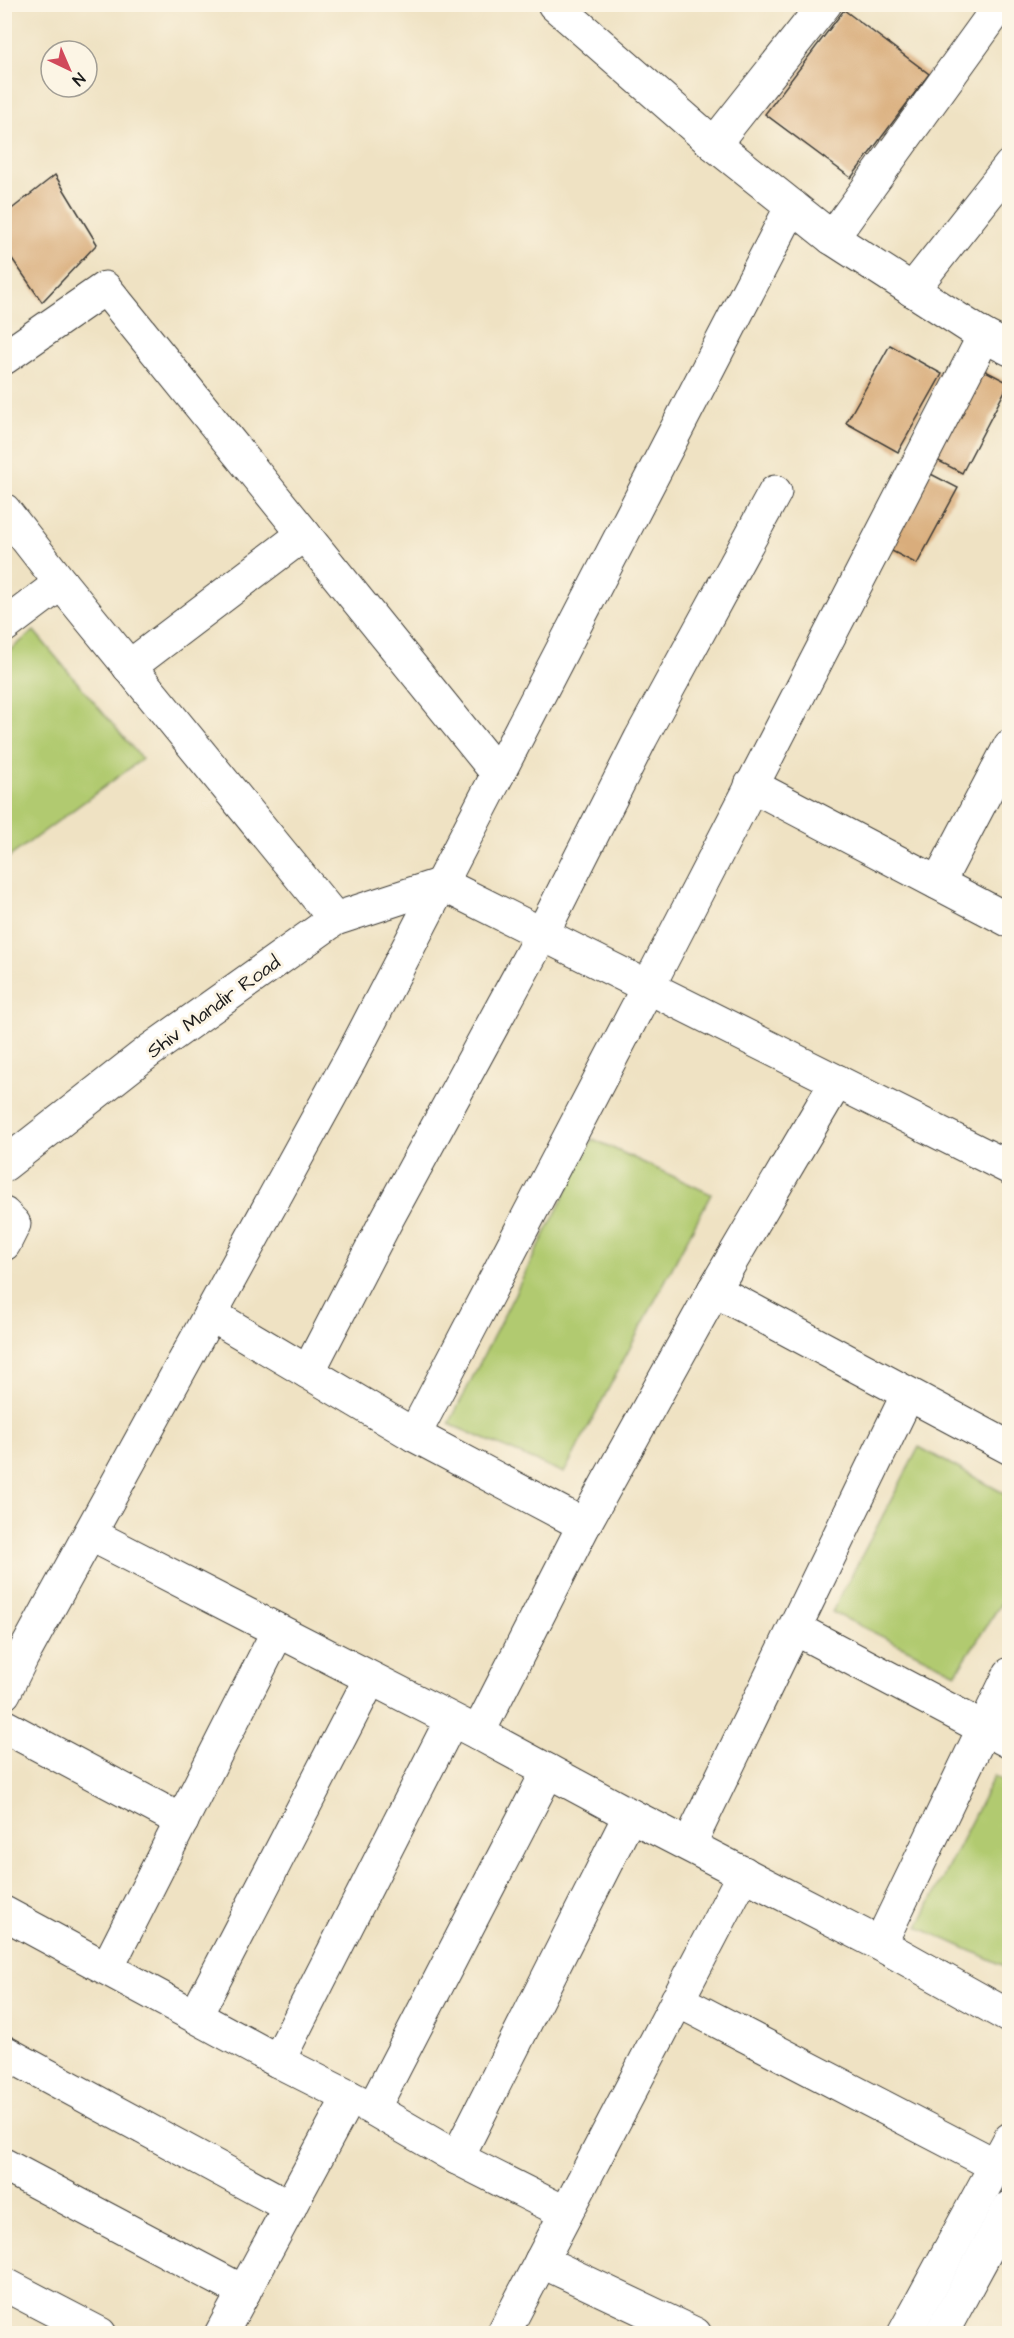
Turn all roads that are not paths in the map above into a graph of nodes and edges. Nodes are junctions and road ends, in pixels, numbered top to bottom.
1 (554, 4) edge
2 (825, 4) edge
3 (1000, 4) edge
4 (714, 144) junction
5 (1010, 166) edge
6 (792, 206) junction
7 (832, 238) junction
8 (912, 290) junction
9 (997, 343) edge
10 (4, 358) edge
11 (775, 492) dead end
12 (4, 510) edge
13 (304, 534) junction
14 (61, 583) junction
15 (4, 626) edge
16 (129, 667) junction
17 (1010, 746) edge
18 (498, 774) junction
19 (751, 785) junction
20 (938, 883) junction
21 (442, 884) junction
22 (335, 919) junction
23 (1010, 921) edge
24 (542, 934) junction
25 (648, 987) junction
26 (837, 1082) junction
27 (4, 1165) edge
28 (1010, 1168) edge
29 (4, 1214) edge
30 (4, 1244) edge
31 (714, 1290) junction
32 (210, 1314) junction
33 (308, 1372) junction
34 (908, 1394) junction
35 (414, 1435) junction
36 (1010, 1449) edge
37 (584, 1525) junction
38 (90, 1534) junction
39 (796, 1629) junction
40 (278, 1631) junction
41 (1010, 1674) edge
42 (370, 1679) junction
43 (4, 1693) edge
44 (4, 1726) edge
45 (464, 1727) junction
46 (996, 1735) edge
47 (548, 1771) junction
48 (630, 1815) junction
49 (182, 1821) junction
50 (689, 1845) junction
51 (744, 1874) junction
52 (4, 1913) edge
53 (880, 1944) junction
54 (107, 1968) junction
55 (677, 2000) junction
56 (196, 2015) junction
57 (1010, 2017) edge
58 (4, 2052) edge
59 (278, 2061) junction
60 (361, 2103) junction
61 (1002, 2152) edge
62 (457, 2158) junction
63 (4, 2165) edge
64 (290, 2207) junction
65 (1010, 2207) edge
66 (566, 2213) junction
67 (541, 2261) junction
68 (4, 2284) edge
69 (244, 2292) junction
70 (100, 2334) edge
71 (221, 2334) edge
72 (503, 2334) edge
73 (695, 2334) edge
74 (904, 2334) edge
75 (941, 2334) edge

1 - 4 street
2 - 4 street
3 - 7 street
4 - 6 street
5 - 8 street
6 - 7 street
6 - 18 street
7 - 8 street
8 - 9 street
9 - 19 street
10 - 13 street
11 - 24 street
12 - 14 street
13 - 16 street
13 - 18 street
14 - 15 street
14 - 16 street
16 - 22 street
17 - 20 street
18 - 21 street
19 - 20 street
19 - 25 street
20 - 23 street
21 - 22 street, Shiv Mandir Road
21 - 24 street
21 - 32 street
22 - 27 street, Shiv Mandir Road
24 - 25 street
24 - 33 street
25 - 26 street
25 - 35 street
26 - 28 street
26 - 31 street
29 - 30 street
31 - 34 street
31 - 37 street
32 - 33 street
32 - 38 street
33 - 35 street
34 - 36 street
34 - 39 street
35 - 37 street
37 - 45 street
38 - 40 street
38 - 43 street
39 - 46 street
39 - 50 street
40 - 42 street
40 - 49 street
41 - 46 street
42 - 45 street
42 - 56 street
44 - 49 street
45 - 47 street
45 - 59 street
46 - 53 street
47 - 48 street
47 - 60 street
48 - 50 street
48 - 62 street
49 - 54 street
50 - 51 street
51 - 53 street
51 - 55 street
52 - 54 street
53 - 57 street
54 - 56 street
55 - 61 street
55 - 66 street
56 - 59 street
58 - 64 street
59 - 60 street
60 - 62 street
60 - 64 street
61 - 74 street
62 - 66 street
63 - 69 street
64 - 69 street
65 - 75 street
66 - 67 street
67 - 72 street
67 - 73 street
68 - 70 street
69 - 71 street

